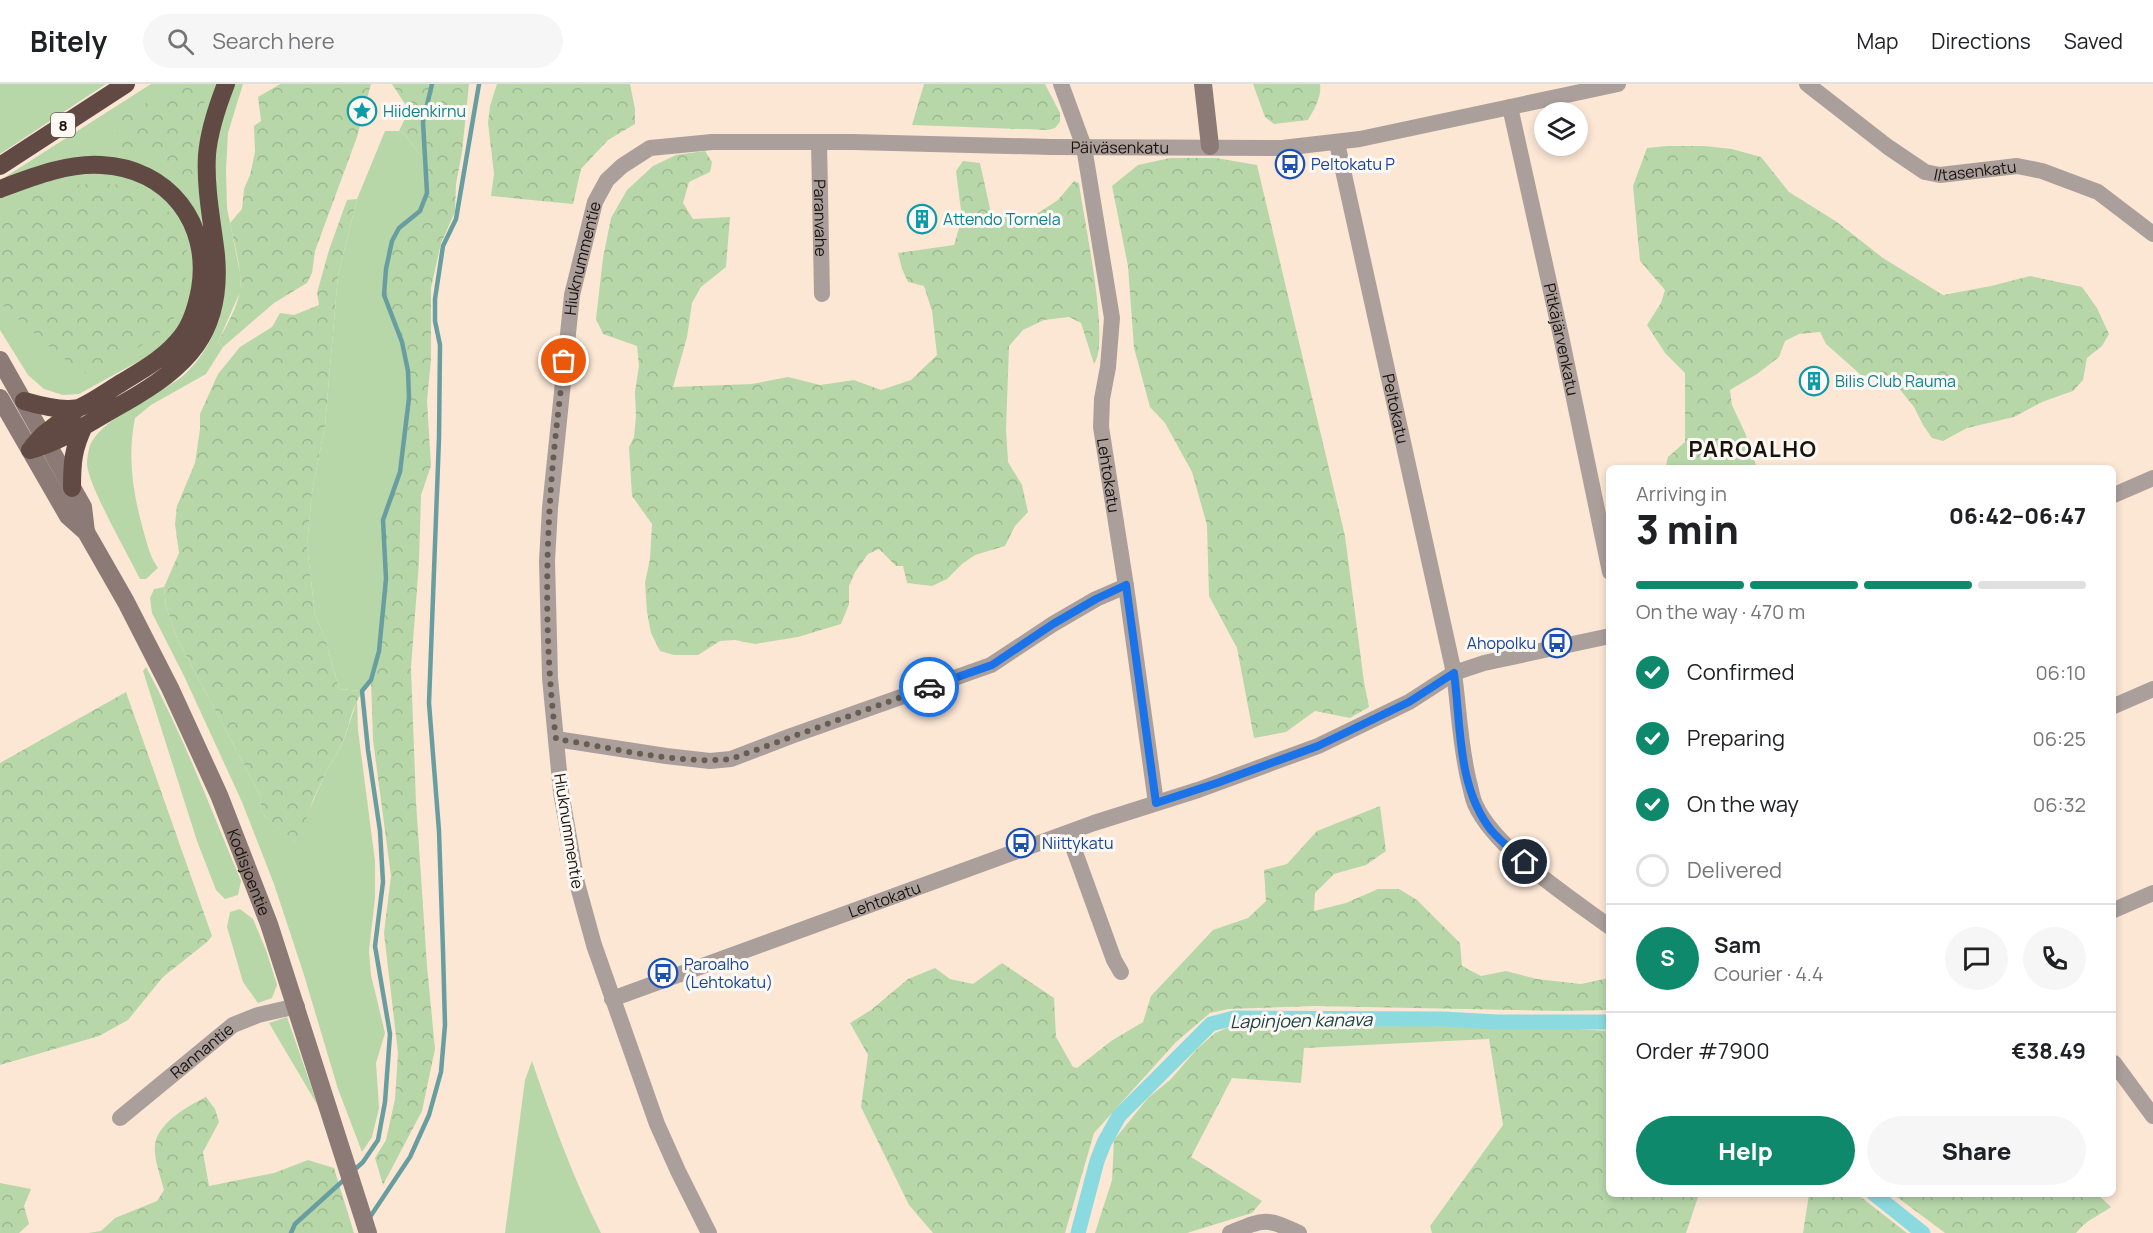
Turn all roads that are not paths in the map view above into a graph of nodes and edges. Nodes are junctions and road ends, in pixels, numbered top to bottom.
1 (126, 84) edge
2 (226, 84) edge
3 (1061, 84) edge
4 (1203, 84) edge
5 (1618, 84) edge
6 (1807, 84) edge
7 (1510, 107) junction
8 (819, 142) junction
9 (1337, 143) junction
10 (1210, 146) junction
11 (1083, 147) junction
12 (0, 166) edge
13 (622, 166) joint
14 (0, 189) edge
15 (2153, 234) edge
16 (822, 294) dead end
17 (0, 360) edge
18 (0, 398) edge
19 (24, 401) junction
20 (78, 408) junction
21 (84, 426) junction
22 (46, 440) junction
23 (30, 450) junction
24 (2153, 478) edge
25 (72, 488) junction
26 (2116, 494) edge
27 (86, 532) junction
28 (1606, 553) edge
29 (1126, 585) junction
30 (1606, 637) edge
31 (1454, 673) junction
32 (2153, 689) edge
33 (2116, 705) edge
34 (556, 739) junction
35 (1160, 801) junction
36 (1068, 834) junction
37 (2153, 893) edge
38 (2116, 909) edge
39 (1606, 924) edge
40 (1121, 972) dead end
41 (612, 999) junction
42 (297, 1006) junction
43 (2116, 1067) edge
44 (2153, 1116) edge
45 (120, 1118) dead end
46 (368, 1233) edge
47 (709, 1233) edge
48 (1230, 1233) edge
49 (1299, 1233) edge

1 - 12 highway, 8
2 - 21 highway
3 - 11 street, Lehtokatu
4 - 10 street
5 - 7 street, Päiväsenkatu
6 - 15 street, Iltasenkatu
7 - 9 street, Päiväsenkatu
7 - 28 street, Pitkäjärvenkatu
8 - 11 street, Päiväsenkatu
8 - 13 street, Päiväsenkatu
8 - 16 street, Paranvahe
9 - 10 street, Päiväsenkatu
9 - 31 street, Peltokatu
10 - 11 street, Päiväsenkatu
11 - 29 street, Lehtokatu
13 - 34 street, Hiuknummentie
14 - 20 highway
17 - 19 street, Kodisjoentie
18 - 23 street, Kodisjoentie
19 - 20 highway
19 - 22 street, Kodisjoentie
20 - 22 highway
21 - 22 highway
21 - 25 highway
22 - 23 highway
22 - 25 street, Kodisjoentie
23 - 27 street, Kodisjoentie
24 - 26 street
25 - 27 street, Kodisjoentie
27 - 42 street, Kodisjoentie
29 - 34 street
29 - 35 street, Lehtokatu
30 - 31 street
31 - 35 street
31 - 39 street
32 - 33 street
34 - 41 street, Hiuknummentie
35 - 36 street, Lehtokatu
36 - 40 street
36 - 41 street, Lehtokatu
37 - 38 street
41 - 47 street, Hiuknummentie
42 - 45 street, Rannantie
42 - 46 street, Kodisjoentie
43 - 44 street
48 - 49 street

